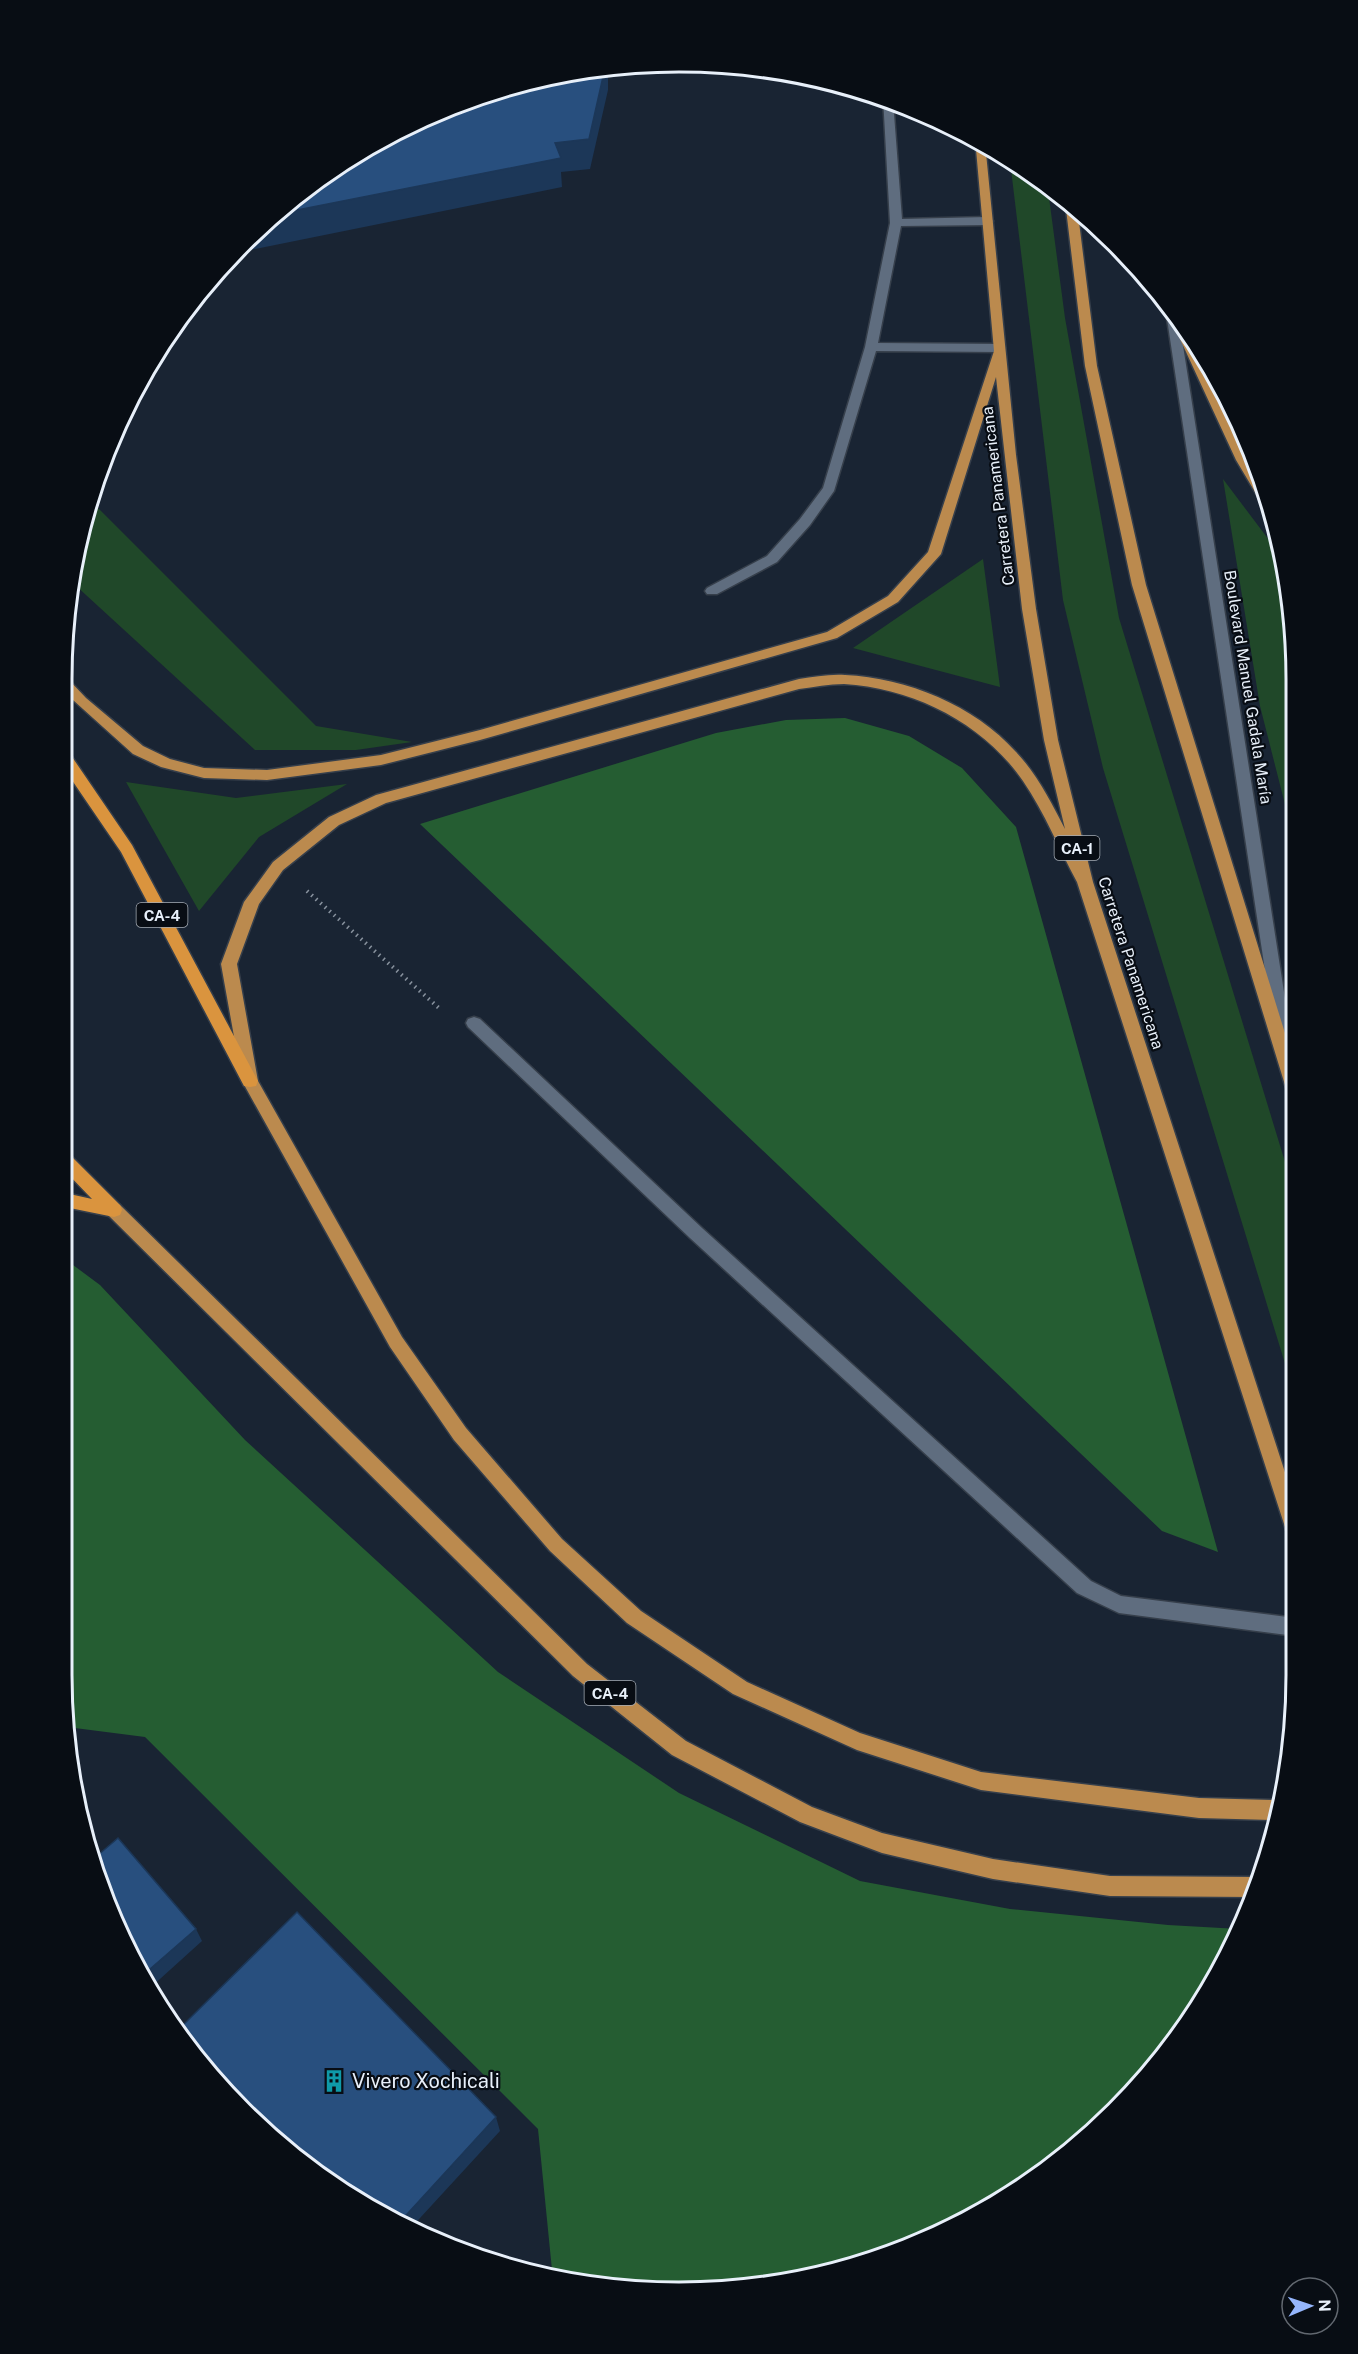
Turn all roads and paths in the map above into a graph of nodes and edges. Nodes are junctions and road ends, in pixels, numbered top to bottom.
1 (888, 109) edge
2 (980, 152) edge
3 (1073, 218) edge
4 (987, 220) junction
5 (896, 223) junction
6 (1176, 330) edge
7 (871, 347) junction
8 (999, 348) junction
9 (1196, 362) edge
10 (1250, 472) edge
11 (712, 591) dead end
12 (72, 691) edge
13 (72, 767) edge
14 (278, 866) junction
15 (1085, 882) junction
16 (474, 1023) joint
17 (1286, 1060) edge
18 (1286, 1064) edge
19 (250, 1081) junction
20 (72, 1168) edge
21 (72, 1201) edge
22 (114, 1210) junction
23 (1286, 1505) edge
24 (1286, 1626) edge
25 (1270, 1810) edge
26 (1248, 1887) edge

1 - 5 street
2 - 4 main road, Carretera Panamericana / CA-1
3 - 18 main road
4 - 5 street
4 - 8 main road, Carretera Panamericana / CA-1
5 - 7 street
6 - 17 street, Boulevard Manuel Gadala María
7 - 8 street
7 - 11 street
8 - 12 main road
8 - 15 main road, Carretera Panamericana / CA-1
9 - 10 main road
13 - 19 highway, CA-4
14 - 15 main road
14 - 16 path
14 - 19 main road
15 - 23 main road, Carretera Panamericana / CA-1
16 - 24 street
19 - 25 main road, CA-4
20 - 22 highway, CA-4
21 - 22 highway
22 - 26 main road, CA-4

